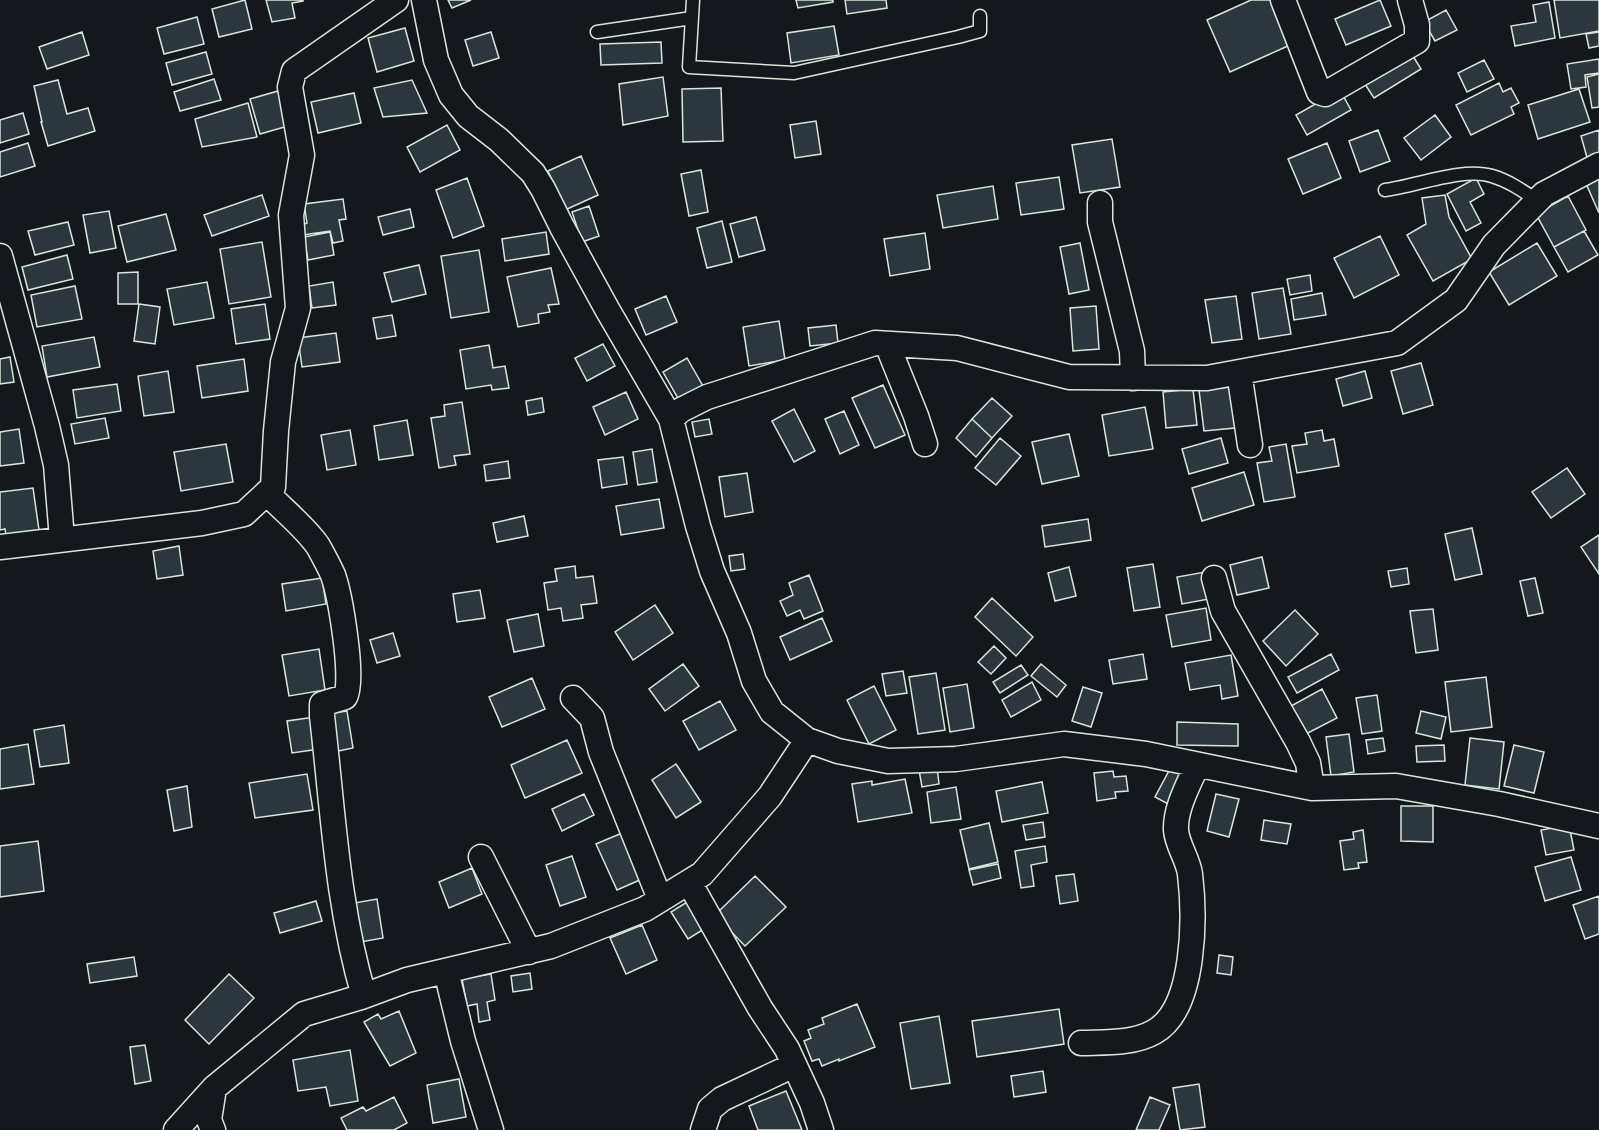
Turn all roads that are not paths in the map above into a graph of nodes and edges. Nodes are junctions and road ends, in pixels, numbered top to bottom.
1 (396, 0) edge
2 (424, 0) edge
3 (693, 0) edge
4 (1283, 0) edge
5 (1410, 0) edge
6 (981, 16) dead end
7 (692, 18) junction
8 (597, 32) dead end
9 (1599, 165) edge
10 (1385, 190) dead end
11 (1538, 201) junction
12 (1100, 203) dead end
13 (0, 256) edge
14 (886, 344) junction
15 (1239, 372) junction
16 (1133, 378) junction
17 (671, 419) junction
18 (925, 444) dead end
19 (1250, 445) dead end
20 (267, 493) junction
21 (62, 539) junction
22 (0, 547) edge
23 (1214, 578) dead end
24 (573, 698) dead end
25 (807, 740) junction
26 (1197, 765) junction
27 (1312, 788) junction
28 (1599, 826) edge
29 (481, 857) dead end
30 (689, 882) junction
31 (660, 899) junction
32 (529, 952) junction
33 (446, 971) junction
34 (364, 996) junction
35 (1081, 1043) dead end
36 (794, 1065) junction
37 (214, 1088) junction
38 (176, 1130) edge
39 (213, 1130) edge
40 (491, 1130) edge
41 (703, 1130) edge
42 (821, 1130) edge

1 - 20 street
2 - 17 street
3 - 7 lane
4 - 5 street
6 - 7 lane
7 - 8 lane
9 - 11 street
10 - 11 lane
11 - 15 street
12 - 16 street
13 - 21 street
14 - 16 street
14 - 17 street
14 - 18 street
15 - 16 street
15 - 19 street
17 - 25 street
20 - 21 street
20 - 34 street
21 - 22 street
23 - 27 street
24 - 31 street
25 - 26 street
25 - 30 street
26 - 27 street
26 - 35 street
27 - 28 street
29 - 32 street
30 - 31 street
30 - 36 street
31 - 32 street
32 - 33 street
33 - 34 street
33 - 40 street
34 - 37 street
36 - 41 street
36 - 42 street
37 - 38 street
37 - 39 street

